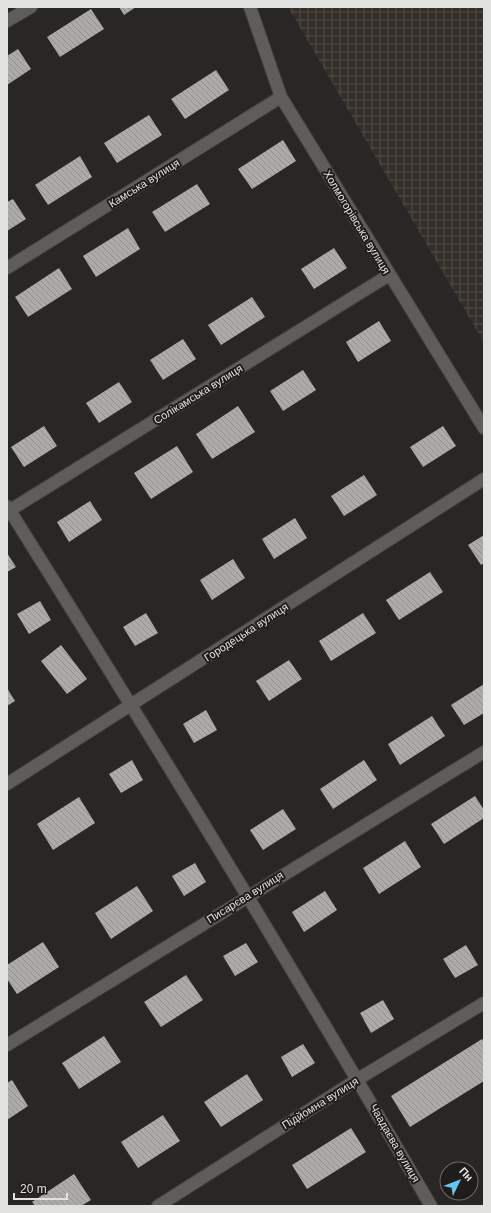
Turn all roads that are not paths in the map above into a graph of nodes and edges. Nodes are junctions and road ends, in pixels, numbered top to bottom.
1 (31, 7) edge
2 (250, 7) edge
3 (7, 21) edge
4 (281, 97) junction
5 (7, 268) edge
6 (389, 275) junction
7 (484, 428) edge
8 (484, 480) edge
9 (8, 510) edge
10 (131, 706) junction
11 (484, 752) edge
12 (7, 784) edge
13 (247, 896) junction
14 (484, 1003) edge
15 (7, 1045) edge
16 (358, 1079) junction
17 (158, 1206) edge
18 (432, 1206) edge

1 - 3 street
2 - 4 street, Холмогорівська вулиця
4 - 5 street, Камська вулиця
4 - 6 street, Холмогорівська вулиця
6 - 7 street, Холмогорівська вулиця
6 - 9 street, Солікамська вулиця
8 - 10 street, Городецька вулиця
9 - 10 street, Чаадаєва вулиця
10 - 12 street, Городецька вулиця
10 - 13 street, Чаадаєва вулиця
11 - 13 street, Писарєва вулиця
13 - 15 street, Писарєва вулиця
13 - 16 street, Чаадаєва вулиця
14 - 16 street, Підйомна вулиця
16 - 17 street, Підйомна вулиця
16 - 18 street, Чаадаєва вулиця

